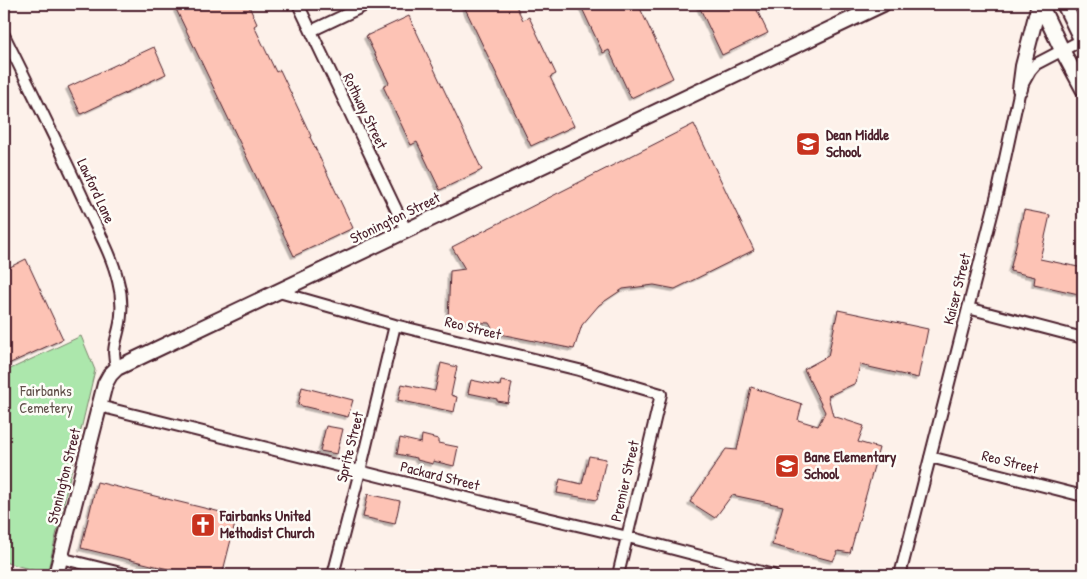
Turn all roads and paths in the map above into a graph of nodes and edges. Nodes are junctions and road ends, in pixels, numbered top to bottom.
1 (298, 4) edge
2 (368, 4) edge
3 (883, 4) edge
4 (1040, 4) edge
5 (1064, 4) edge
6 (311, 31) junction
7 (4, 35) edge
8 (1082, 42) edge
9 (1062, 50) junction
10 (1020, 89) junction
11 (1083, 89) edge
12 (406, 230) junction
13 (279, 292) junction
14 (968, 308) junction
15 (395, 325) junction
16 (1083, 338) edge
17 (117, 368) junction
18 (661, 394) joint
19 (99, 406) junction
20 (930, 457) junction
21 (360, 471) junction
22 (1083, 496) edge
23 (628, 538) junction
24 (60, 558) junction
25 (56, 575) edge
26 (129, 575) edge
27 (333, 575) edge
28 (618, 575) edge
29 (774, 575) edge
30 (900, 575) edge

1 - 6 street, Rothway Street
2 - 6 street
3 - 12 street, Stonington Street
4 - 9 street
4 - 10 street
5 - 8 street
6 - 12 street, Rothway Street
7 - 17 street, Lawford Lane
8 - 9 street, Kaiser Street
9 - 10 street, Kaiser Street
9 - 11 street
10 - 14 street, Kaiser Street
12 - 13 street, Stonington Street
13 - 15 street, Reo Street
13 - 17 street, Stonington Street
14 - 16 street
14 - 20 street, Kaiser Street
15 - 18 street, Reo Street
15 - 21 street, Sprite Street
17 - 19 street, Stonington Street
18 - 23 street, Premier Street
19 - 21 street, Packard Street
19 - 24 street, Stonington Street
20 - 22 street, Reo Street
20 - 30 street, Kaiser Street
21 - 23 street, Packard Street
21 - 27 street, Sprite Street
23 - 28 street, Premier Street
23 - 29 street, Packard Street
24 - 25 street, Stonington Street
24 - 26 street

